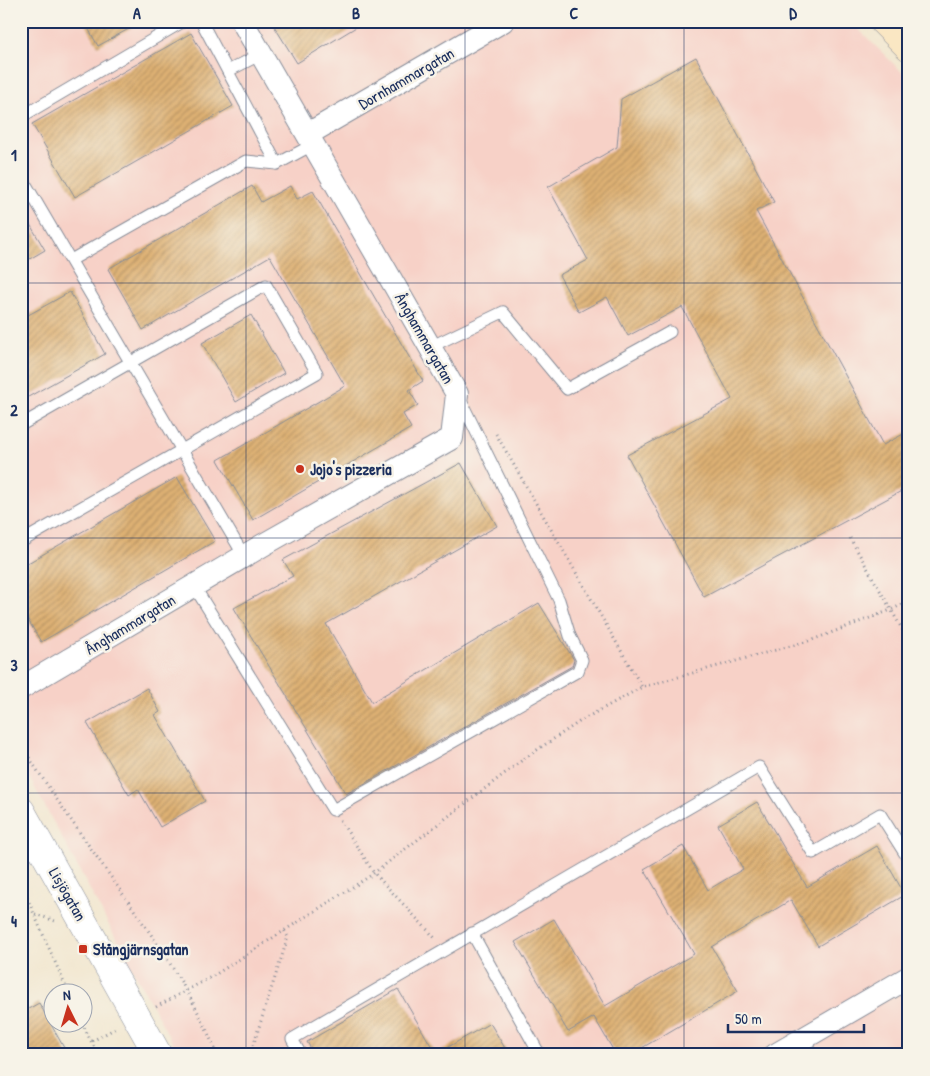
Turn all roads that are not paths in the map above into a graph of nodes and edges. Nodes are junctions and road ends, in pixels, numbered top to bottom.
1 (184, 21) edge
2 (202, 21) edge
3 (242, 21) edge
4 (503, 21) edge
5 (882, 21) edge
6 (909, 47) edge
7 (261, 54) junction
8 (228, 71) junction
9 (21, 117) edge
10 (311, 139) junction
11 (277, 164) junction
12 (21, 176) edge
13 (71, 260) junction
14 (670, 332) dead end
15 (430, 347) junction
16 (131, 362) junction
17 (457, 394) junction
18 (21, 425) edge
19 (180, 450) junction
20 (21, 536) edge
21 (244, 556) junction
22 (194, 586) junction
23 (21, 688) edge
24 (21, 811) edge
25 (30, 846) edge
26 (909, 860) edge
27 (472, 933) junction
28 (909, 977) edge
29 (158, 1055) edge
30 (301, 1055) edge
31 (540, 1055) edge
32 (775, 1055) edge

1 - 9 lane
2 - 8 lane
3 - 7 street, Ånghammargatan
4 - 10 street, Dornhammargatan
5 - 6 main road
7 - 8 lane
7 - 10 street, Ånghammargatan
8 - 11 lane
10 - 11 lane
10 - 15 street, Ånghammargatan
11 - 13 lane
12 - 13 lane
13 - 16 lane
14 - 15 lane
15 - 17 street, Ånghammargatan
16 - 18 lane
16 - 19 lane
16 - 19 lane
17 - 21 street, Ånghammargatan
17 - 22 lane
19 - 20 lane
19 - 21 lane
21 - 22 street, Ånghammargatan
22 - 23 street, Ånghammargatan
24 - 25 street, Lisjögatan
25 - 29 street, Lisjögatan
26 - 27 lane
27 - 30 lane
27 - 31 lane
28 - 32 street

